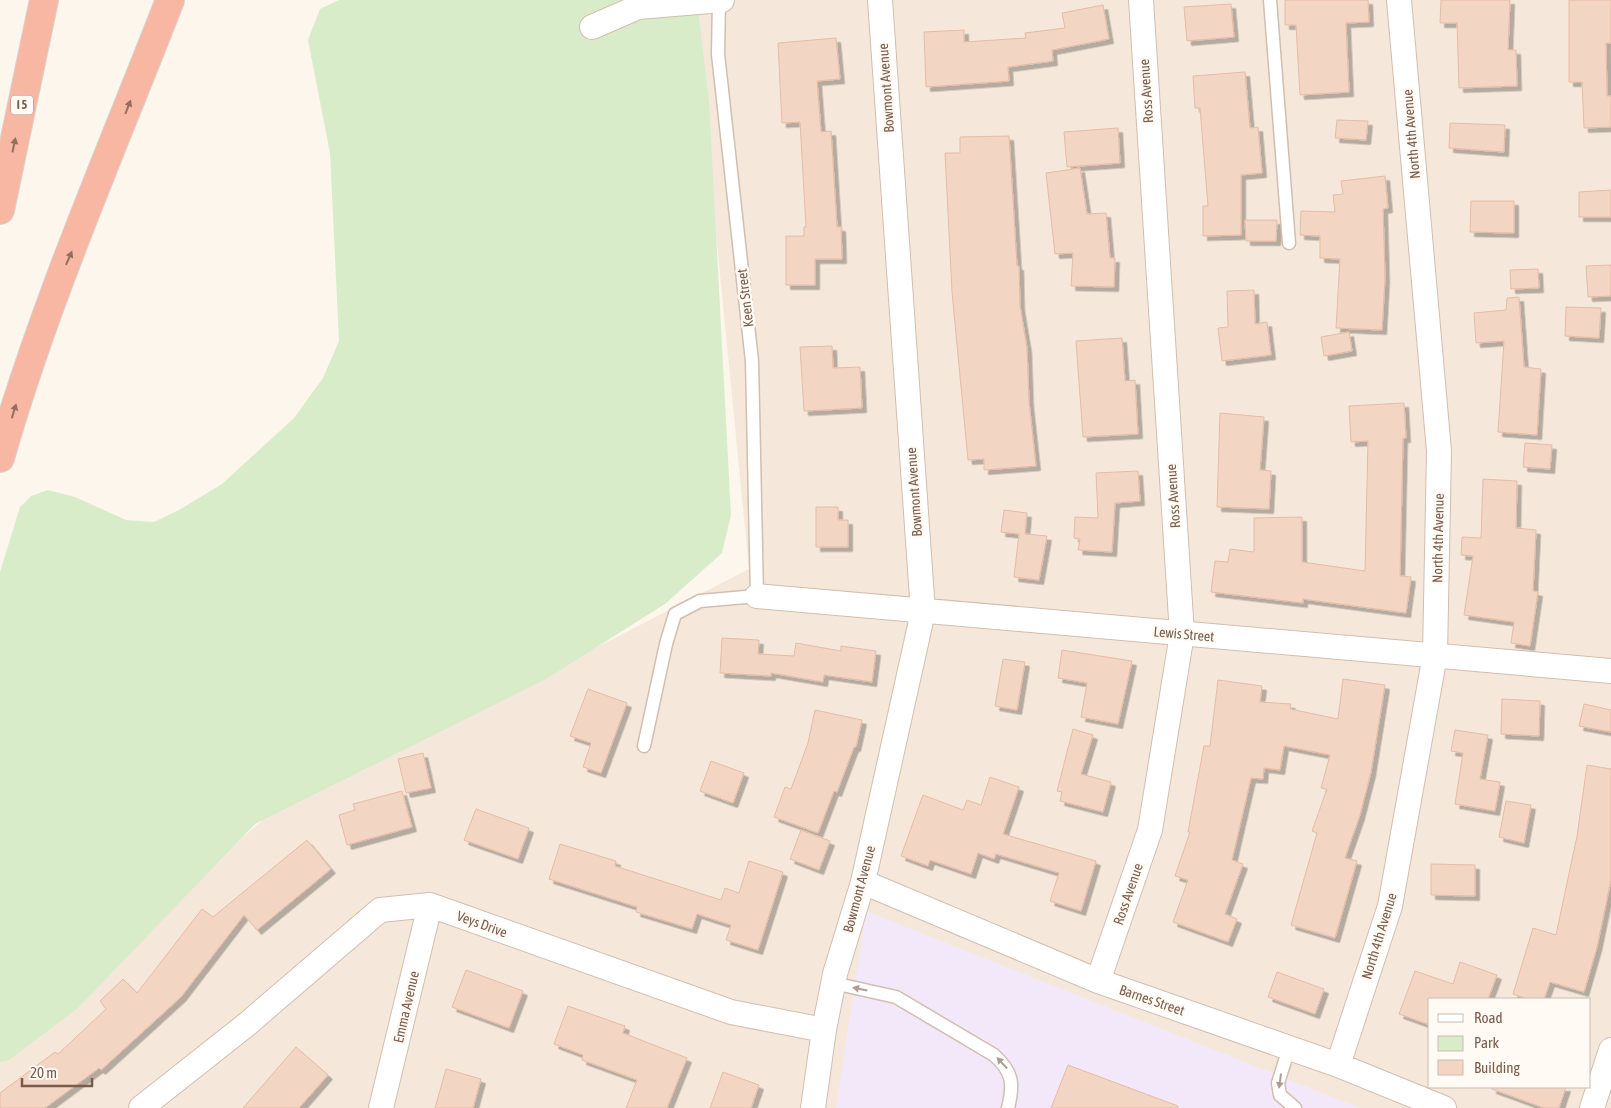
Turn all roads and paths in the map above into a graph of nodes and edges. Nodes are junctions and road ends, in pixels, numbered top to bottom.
1 (44, 0) edge
2 (170, 0) edge
3 (720, 0) edge
4 (880, 0) edge
5 (1140, 0) edge
6 (1270, 0) edge
7 (1399, 0) edge
8 (592, 27) dead end
9 (0, 210) edge
10 (1289, 244) dead end
11 (0, 458) edge
12 (757, 596) junction
13 (923, 612) junction
14 (1182, 634) junction
15 (1435, 655) junction
16 (1611, 671) edge
17 (644, 746) dead end
18 (863, 882) junction
19 (430, 905) junction
20 (834, 979) junction
21 (1098, 981) junction
22 (824, 1030) junction
23 (1289, 1048) junction
24 (1611, 1050) edge
25 (1338, 1064) junction
26 (1434, 1106) edge
27 (141, 1108) edge
28 (382, 1108) edge
29 (813, 1108) edge
30 (1008, 1108) edge
31 (1295, 1108) edge
32 (1592, 1108) edge

9 -> 1 highway, I 5
11 -> 2 highway
3 - 8 street
3 - 12 lane, Keen Street
4 - 13 street, Bowmont Avenue
5 - 14 street, Ross Avenue
6 - 10 lane
7 - 15 street, North 4th Avenue
12 - 13 street, Lewis Street
12 - 17 lane
13 - 14 street, Lewis Street
13 - 18 street, Bowmont Avenue
14 - 15 street, Lewis Street
14 - 21 street, Ross Avenue
15 - 16 street, Lewis Street
15 - 25 street, North 4th Avenue
18 - 20 street, Bowmont Avenue
18 - 21 street, Barnes Street
19 - 22 street, Veys Drive
19 - 27 street, Veys Drive
19 - 28 street, Emma Avenue
20 - 22 street
30 -> 20 lane
21 - 23 street, Barnes Street
22 - 29 street
23 - 25 street, Barnes Street
23 -> 31 lane
24 - 32 street
25 - 26 street, Barnes Street

